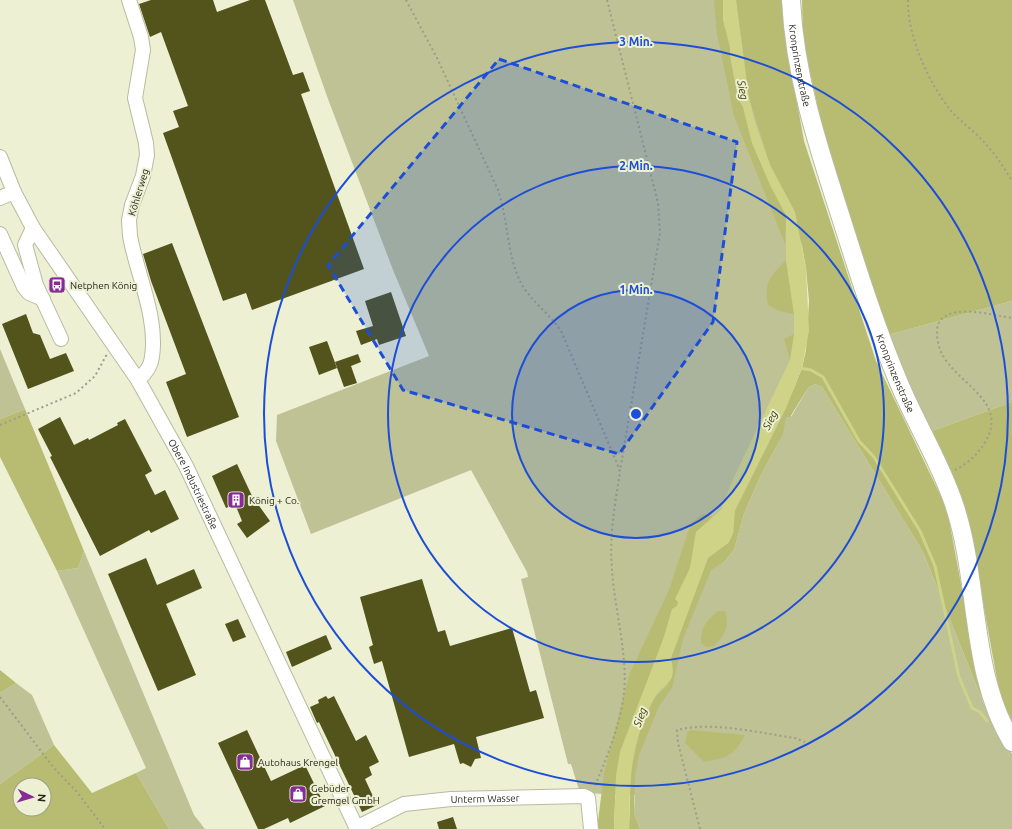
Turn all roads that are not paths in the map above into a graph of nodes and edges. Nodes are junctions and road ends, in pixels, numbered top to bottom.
1 (129, 0) edge
2 (791, 0) edge
3 (0, 157) edge
4 (14, 192) junction
5 (0, 198) edge
6 (33, 228) junction
7 (0, 234) edge
8 (43, 299) junction
9 (61, 339) dead end
10 (138, 380) junction
11 (1012, 742) edge
12 (356, 828) edge
13 (591, 829) edge

1 - 10 street, Köhlerweg
2 - 11 main road, Kronprinzenstraße
3 - 4 street, Obere Industriestraße
4 - 5 street
4 - 6 street, Obere Industriestraße
6 - 8 street
6 - 10 street, Obere Industriestraße
7 - 8 street
8 - 9 street
10 - 12 street, Obere Industriestraße
12 - 13 street, Unterm Wasser

